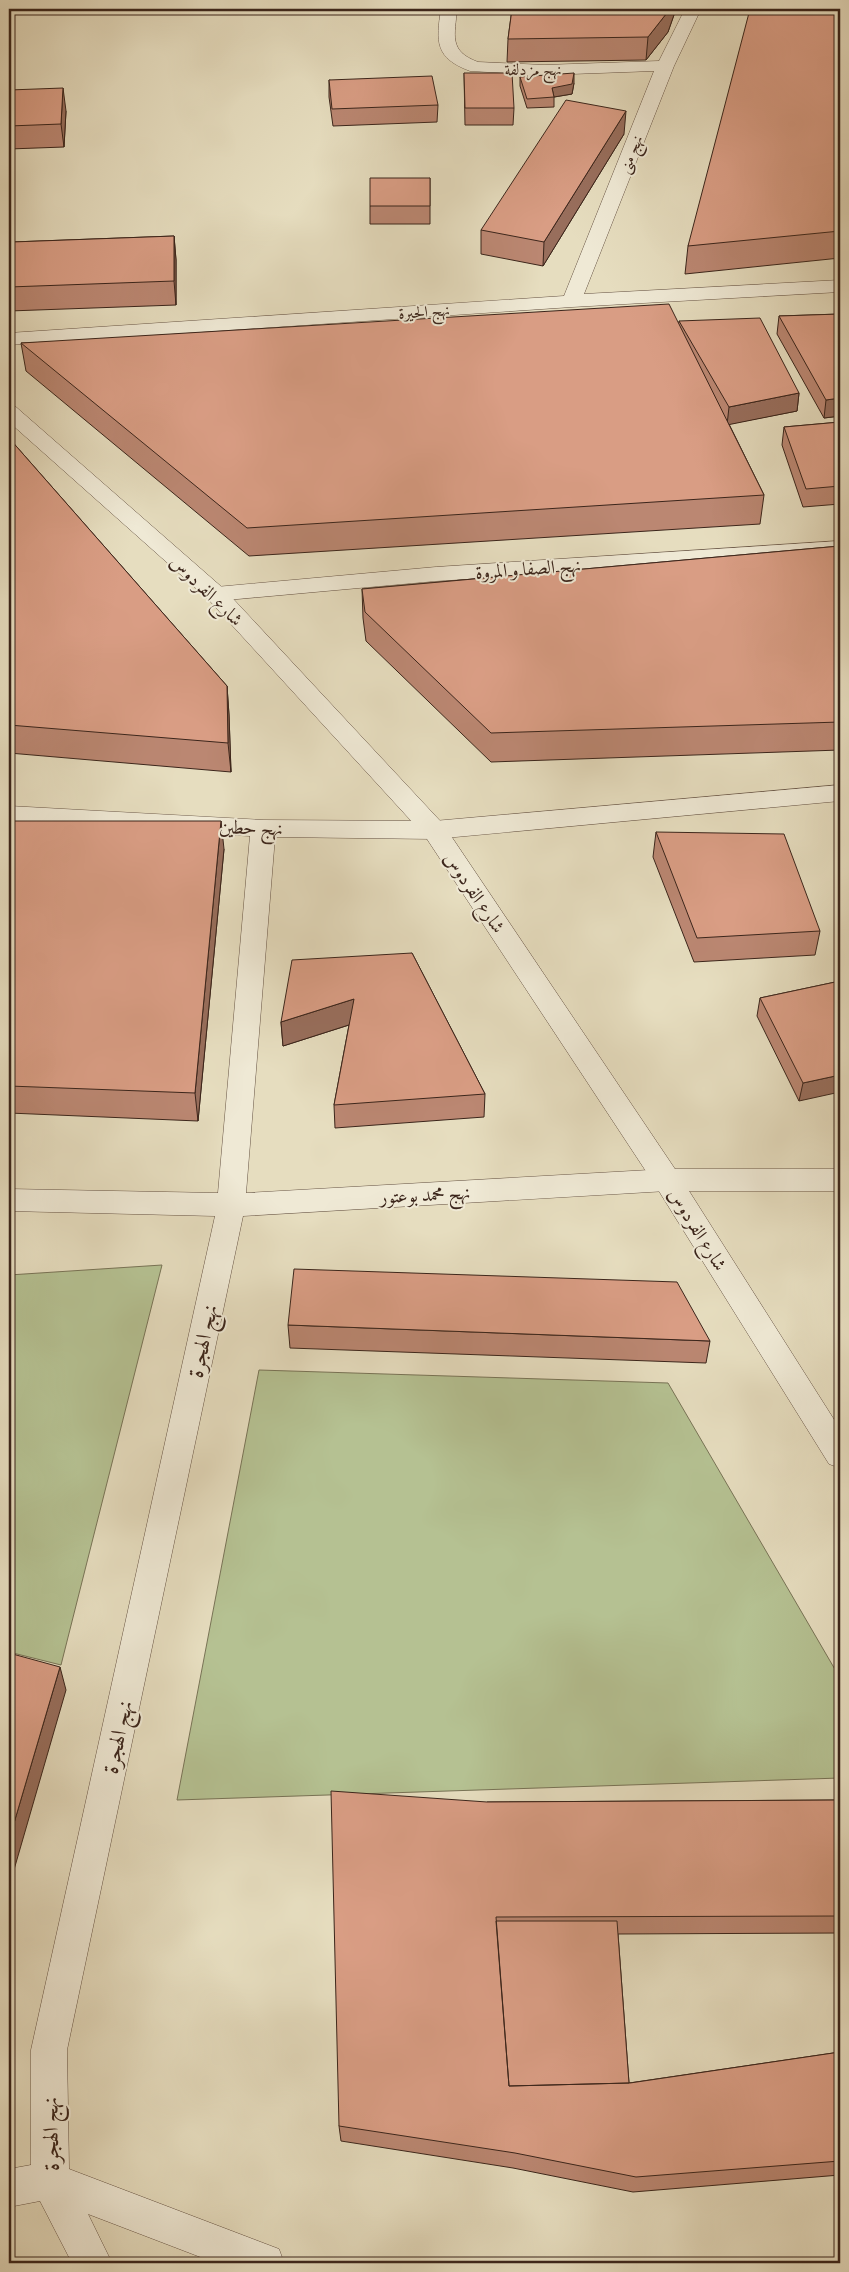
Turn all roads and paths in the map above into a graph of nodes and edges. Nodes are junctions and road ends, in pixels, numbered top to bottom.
1 (449, 9) edge
2 (693, 9) edge
3 (665, 66) junction
4 (840, 286) edge
5 (572, 301) junction
6 (9, 339) edge
7 (9, 411) edge
8 (840, 548) edge
9 (216, 594) junction
10 (840, 793) edge
11 (9, 814) edge
12 (263, 828) junction
13 (434, 830) junction
14 (667, 1180) junction
15 (840, 1180) edge
16 (9, 1200) edge
17 (231, 1205) junction
18 (840, 1455) edge
19 (50, 2181) junction
20 (9, 2188) edge
21 (93, 2263) edge
22 (265, 2263) edge

1 - 3 street, نهج مزدلفة
2 - 3 street, نهج منى
3 - 5 street, نهج منى
4 - 5 street, نهج الحيرة
5 - 6 street, نهج الحيرة
7 - 9 street, شارع الفردوس
8 - 9 street, نهج الصفا و المروة
9 - 13 street, شارع الفردوس
10 - 13 street, نهج حطين
11 - 12 street, نهج حطين
12 - 13 street, نهج حطين
12 - 17 street, نهج الهجرة
13 - 14 street, شارع الفردوس
14 - 15 street, نهج محمد بوعتور
14 - 17 street, نهج محمد بوعتور
14 - 18 street, شارع الفردوس
16 - 17 street, نهج محمد بوعتور
17 - 19 street, نهج الهجرة
19 - 20 street
19 - 21 street, نهج الهجرة
19 - 22 street

